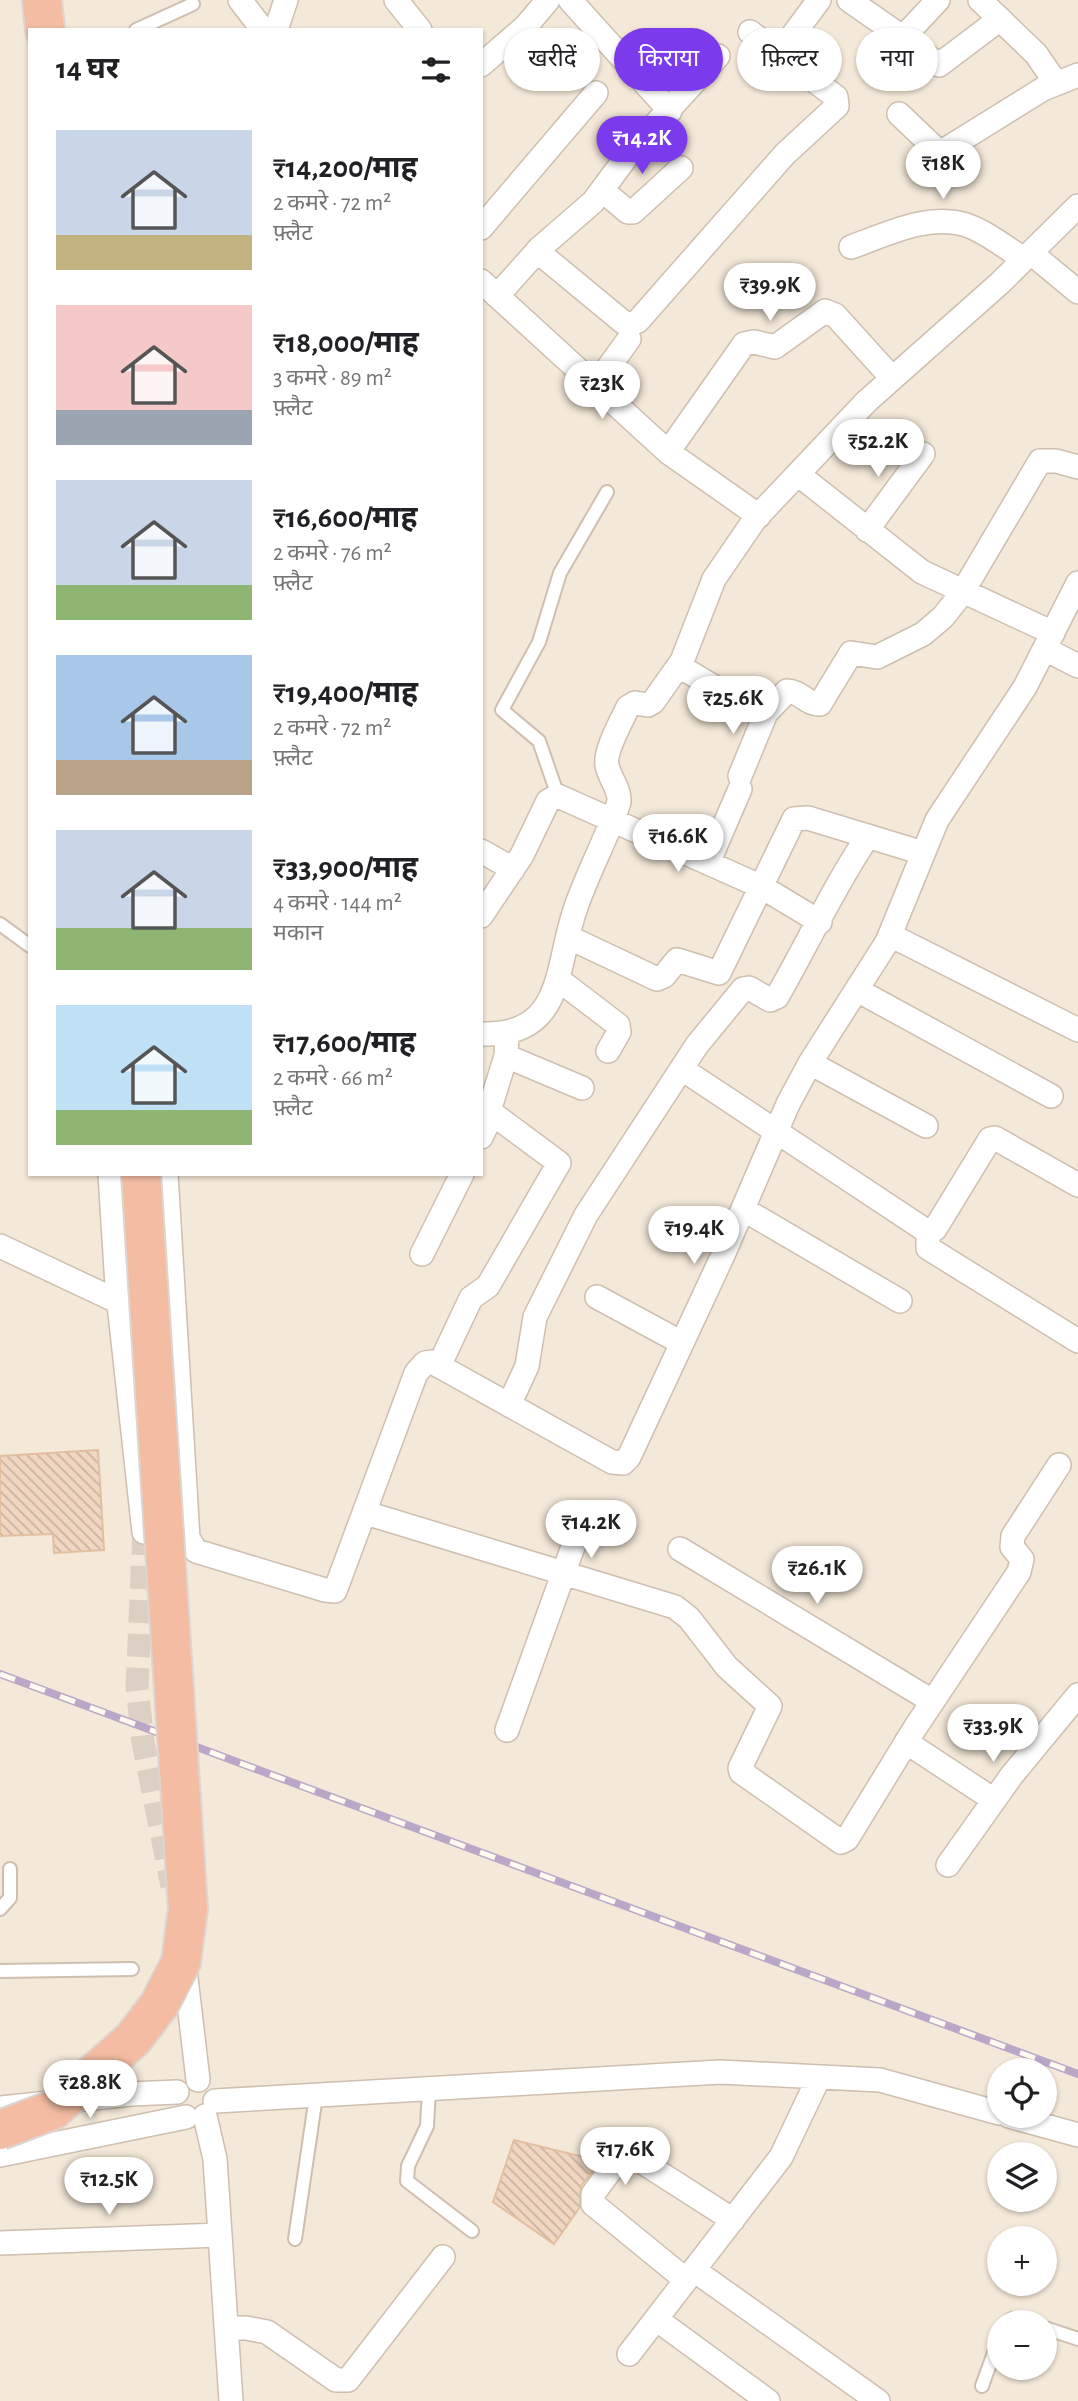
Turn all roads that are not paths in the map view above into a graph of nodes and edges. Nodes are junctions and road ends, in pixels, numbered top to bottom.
1 (42, 0) edge
2 (240, 0) edge
3 (286, 0) edge
4 (396, 0) edge
5 (548, 0) edge
6 (570, 0) edge
7 (849, 0) edge
8 (938, 0) edge
9 (980, 0) edge
10 (816, 1) edge
11 (192, 4) dead end
12 (1000, 19) junction
13 (45, 28) edge
14 (140, 28) edge
15 (261, 28) edge
16 (276, 28) edge
17 (418, 28) edge
18 (797, 28) edge
19 (889, 28) edge
20 (912, 28) edge
21 (483, 63) edge
22 (938, 64) edge
23 (1078, 75) edge
24 (1056, 83) junction
25 (687, 91) edge
26 (828, 91) edge
27 (596, 93) dead end
28 (670, 111) junction
29 (899, 114) dead end
30 (681, 168) dead end
31 (602, 190) junction
32 (1078, 206) edge
33 (483, 226) edge
34 (851, 247) dead end
35 (537, 251) junction
36 (1028, 256) junction
37 (489, 289) edge
38 (1078, 292) edge
39 (629, 339) dead end
40 (892, 378) junction
41 (595, 386) junction
42 (668, 452) junction
43 (923, 454) dead end
44 (1078, 467) edge
45 (799, 475) junction
46 (607, 492) dead end
47 (759, 516) junction
48 (867, 530) junction
49 (1078, 583) edge
50 (962, 593) junction
51 (1049, 641) junction
52 (679, 666) junction
53 (1078, 666) edge
54 (766, 713) junction
55 (558, 796) junction
56 (612, 821) junction
57 (868, 836) junction
58 (483, 852) edge
59 (923, 853) junction
60 (708, 863) junction
61 (513, 869) junction
62 (762, 887) junction
63 (483, 913) edge
64 (820, 922) junction
65 (0, 924) edge
66 (890, 935) junction
67 (568, 937) junction
68 (28, 945) edge
69 (559, 980) junction
70 (857, 990) junction
71 (1078, 1030) edge
72 (483, 1035) edge
73 (507, 1045) junction
74 (608, 1051) dead end
75 (810, 1062) junction
76 (682, 1069) junction
77 (582, 1088) dead end
78 (1051, 1096) dead end
79 (492, 1115) junction
80 (926, 1126) dead end
81 (483, 1133) edge
82 (776, 1133) junction
83 (110, 1176) edge
84 (141, 1176) edge
85 (166, 1176) edge
86 (461, 1176) edge
87 (1078, 1185) edge
88 (743, 1209) junction
89 (928, 1232) junction
90 (0, 1246) edge
91 (422, 1254) dead end
92 (597, 1297) dead end
93 (900, 1301) dead end
94 (119, 1302) junction
95 (1078, 1341) edge
96 (682, 1343) junction
97 (439, 1366) junction
98 (509, 1405) junction
99 (1059, 1465) dead end
100 (366, 1513) junction
101 (579, 1530) dead end
102 (144, 1532) tunnel mouth
103 (680, 1549) dead end
104 (563, 1575) junction
105 (1078, 1695) edge
106 (932, 1701) junction
107 (507, 1731) dead end
108 (906, 1742) junction
109 (994, 1800) junction
110 (948, 1865) dead end
111 (10, 1869) dead end
112 (0, 1909) edge
113 (178, 1910) tunnel mouth
114 (132, 1969) dead end
115 (0, 1971) edge
116 (819, 2077) junction
117 (198, 2080) junction
118 (429, 2089) junction
119 (177, 2092) junction
120 (316, 2095) junction
121 (0, 2108) edge
122 (987, 2110) edge
123 (202, 2111) junction
124 (1053, 2128) edge
125 (0, 2130) edge
126 (1078, 2135) edge
127 (0, 2155) edge
128 (733, 2220) junction
129 (472, 2231) dead end
130 (220, 2235) junction
131 (295, 2239) dead end
132 (0, 2243) edge
133 (443, 2257) dead end
134 (690, 2275) junction
135 (656, 2319) junction
136 (226, 2328) junction
137 (1057, 2332) edge
138 (1078, 2339) edge
139 (629, 2354) dead end
140 (987, 2372) edge
141 (982, 2386) dead end
142 (231, 2401) edge
143 (768, 2401) edge
144 (878, 2401) edge

1 - 13 highway
2 - 15 street
3 - 16 street
4 - 17 street
5 - 21 street
6 - 28 street
7 - 19 street
8 - 20 street
9 - 12 street
10 - 18 street
11 - 14 lane
12 - 22 street
12 - 24 street
23 - 24 street
24 - 29 street
25 - 28 street
26 - 35 street
27 - 33 street
28 - 31 street
30 - 31 street
31 - 35 street
32 - 36 street
34 - 36 street
35 - 37 street
36 - 38 street
36 - 40 street
37 - 41 street
39 - 41 street
40 - 42 street
40 - 45 street
41 - 42 street
42 - 47 street
43 - 48 street
44 - 50 street
45 - 47 street
45 - 48 street
46 - 55 lane
47 - 52 street
48 - 50 street
49 - 51 street
50 - 51 street
50 - 54 street
51 - 53 street
51 - 59 street
52 - 54 street
52 - 56 street
54 - 60 street
55 - 56 street
55 - 61 street
56 - 60 street
56 - 67 street
57 - 59 street
57 - 62 street
57 - 64 street
58 - 61 street
59 - 66 street
60 - 62 street
61 - 63 street
62 - 64 street
62 - 67 street
64 - 76 street
65 - 68 lane
66 - 70 street
66 - 71 street
67 - 69 street
69 - 73 street
69 - 74 street
70 - 75 street
70 - 78 street
72 - 73 street
73 - 77 street
73 - 79 street
75 - 80 street
75 - 82 street
76 - 82 street
76 - 98 street
79 - 81 street
79 - 97 street
82 - 88 street
82 - 89 street
83 - 94 street
84 - 125 highway, bridge
85 - 100 street
86 - 91 street
87 - 89 street
88 - 93 street
88 - 96 street
89 - 95 street
90 - 94 street
92 - 96 street
94 - 102 street
96 - 98 street
97 - 98 street
97 - 100 street
99 - 106 street
100 - 104 street
101 - 104 street
103 - 106 street
104 - 107 street
104 - 108 street
105 - 109 street
106 - 108 street
108 - 109 street
109 - 110 street
111 - 112 lane
113 - 117 street
114 - 115 lane
116 - 118 street
116 - 122 street
116 - 128 street
117 - 119 street
117 - 123 street
118 - 120 street
118 - 129 lane
119 - 121 street
119 - 123 street
120 - 123 street
120 - 131 lane
123 - 127 street
123 - 130 street
124 - 126 street
128 - 134 street
128 - 134 street
130 - 132 street
130 - 136 street
133 - 136 street
134 - 135 street
134 - 144 street
135 - 139 street
135 - 143 street
136 - 142 street
137 - 138 lane
140 - 141 lane

